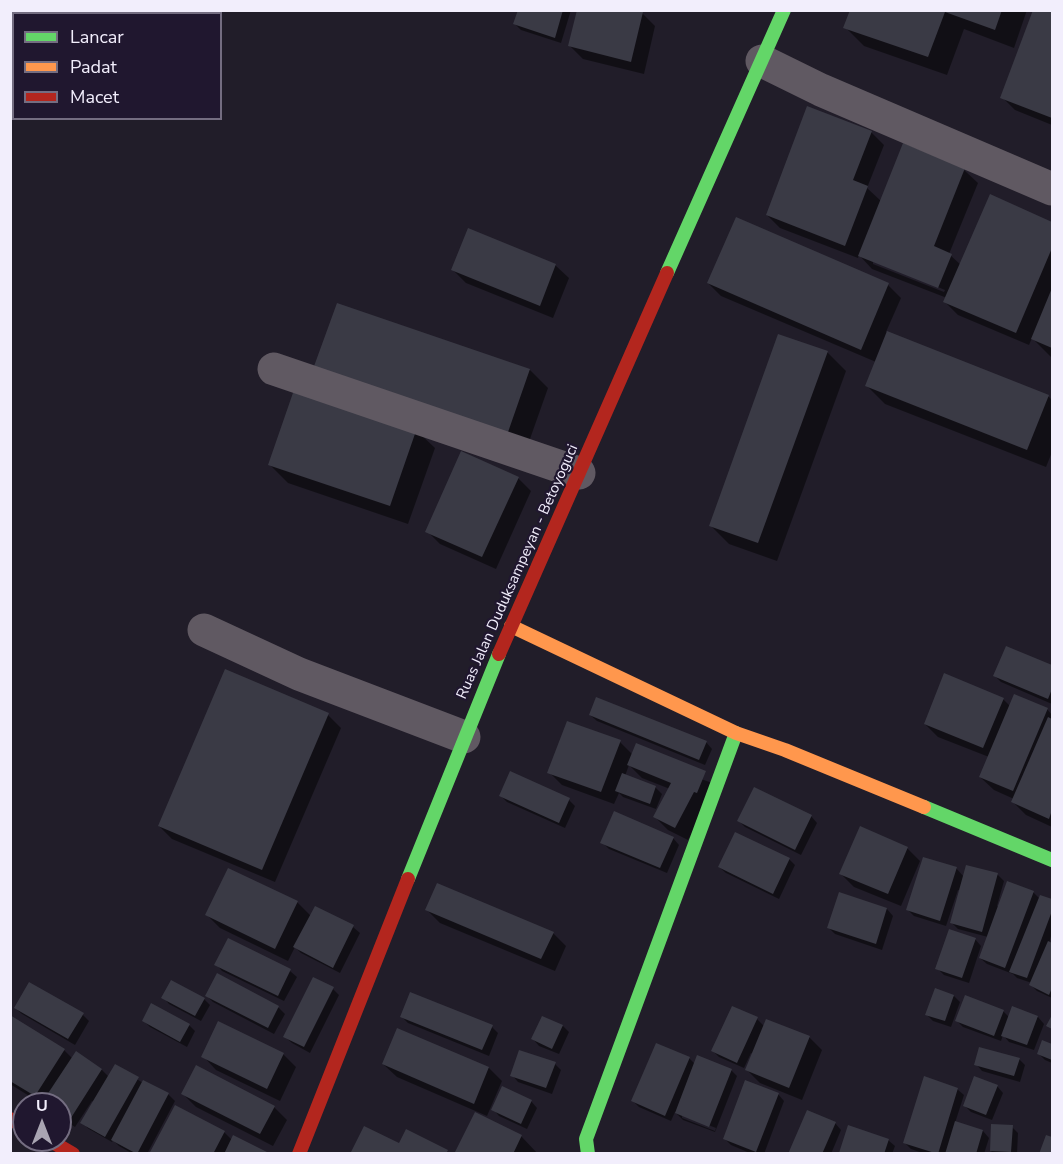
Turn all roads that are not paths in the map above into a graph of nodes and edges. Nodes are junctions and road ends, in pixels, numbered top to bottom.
1 (784, 10) edge
2 (762, 61) junction
3 (1053, 189) edge
4 (274, 369) dead end
5 (579, 473) junction
6 (512, 626) junction
7 (204, 630) dead end
8 (736, 733) junction
9 (464, 737) junction
10 (1053, 860) edge
11 (299, 1154) edge
12 (588, 1154) edge

1 - 2 main road, Ruas Jalan Duduksampeyan - Betoyoguci
2 - 3 street
2 - 5 main road, Ruas Jalan Duduksampeyan - Betoyoguci
4 - 5 street
5 - 6 main road, Ruas Jalan Duduksampeyan - Betoyoguci
6 - 8 main road
6 - 9 main road, Ruas Jalan Duduksampeyan - Betoyoguci
7 - 9 street
8 - 10 main road
8 - 12 main road
9 - 11 main road, Ruas Jalan Duduksampeyan - Betoyoguci

